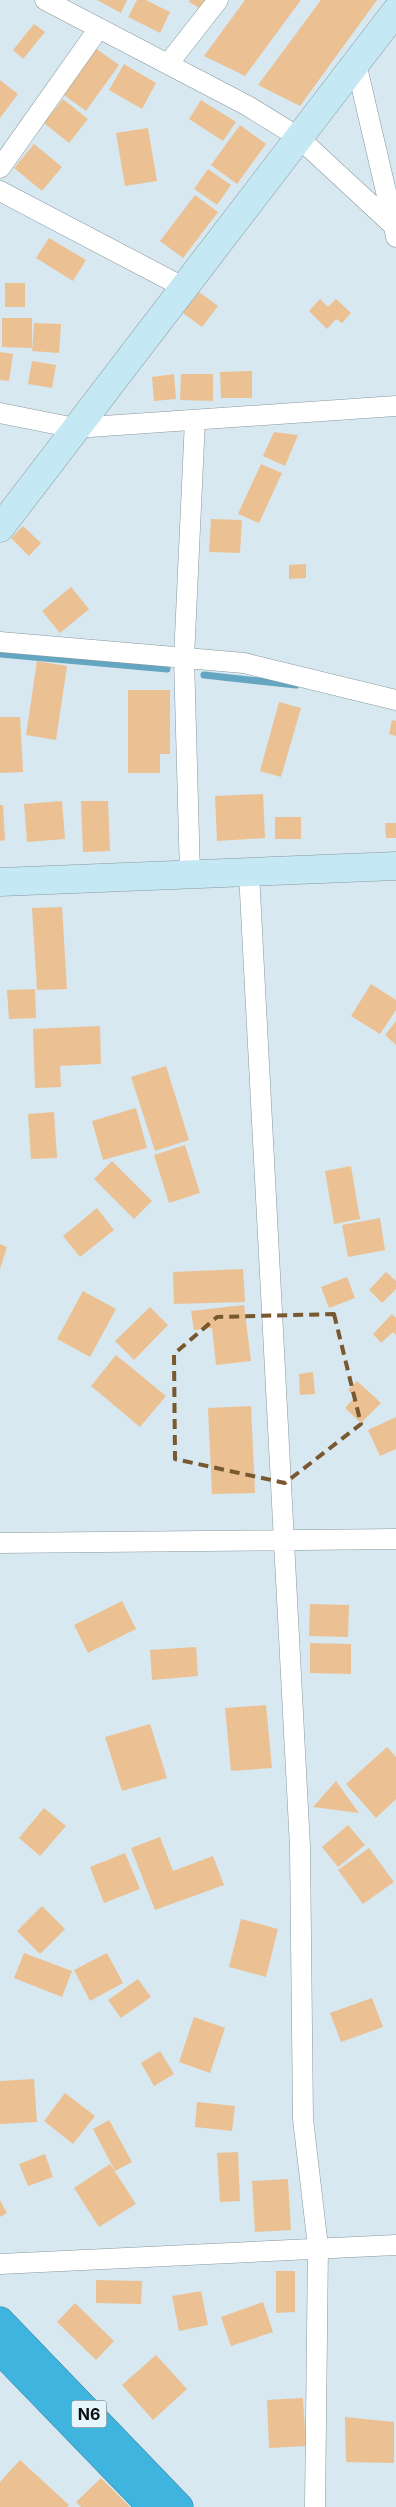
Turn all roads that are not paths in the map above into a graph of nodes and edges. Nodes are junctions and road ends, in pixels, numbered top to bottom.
1 (45, 0) edge
2 (218, 0) edge
3 (396, 11) edge
4 (99, 28) junction
5 (356, 62) junction
6 (168, 64) junction
7 (298, 137) junction
8 (0, 168) edge
9 (0, 191) edge
10 (395, 232) edge
11 (183, 287) junction
12 (396, 406) edge
13 (0, 413) edge
14 (195, 420) junction
15 (76, 428) junction
16 (0, 528) edge
17 (0, 642) edge
18 (184, 658) junction
19 (396, 700) edge
20 (396, 866) edge
21 (249, 872) junction
22 (190, 875) junction
23 (0, 882) edge
24 (396, 1539) edge
25 (284, 1540) junction
26 (0, 1543) edge
27 (396, 2245) edge
28 (318, 2248) junction
29 (0, 2264) edge
30 (0, 2321) edge
31 (0, 2350) edge
32 (152, 2507) edge
33 (179, 2507) edge
34 (315, 2507) edge

1 - 4 street
2 - 6 street
3 - 5 street
4 - 6 street
4 - 8 street
5 - 7 street
5 - 10 street
6 - 7 street
7 - 10 street
7 - 11 street
9 - 11 street
11 - 15 street
12 - 14 street
13 - 15 street
14 - 15 street
14 - 18 street
15 - 16 street
17 - 18 street
18 - 19 street
18 - 22 street
20 - 21 street
21 - 22 street
21 - 25 street
22 - 23 street
24 - 25 street
25 - 26 street
25 - 28 street
27 - 28 street
28 - 29 street
28 - 34 street
30 - 33 highway, N6
31 - 32 highway, N6

